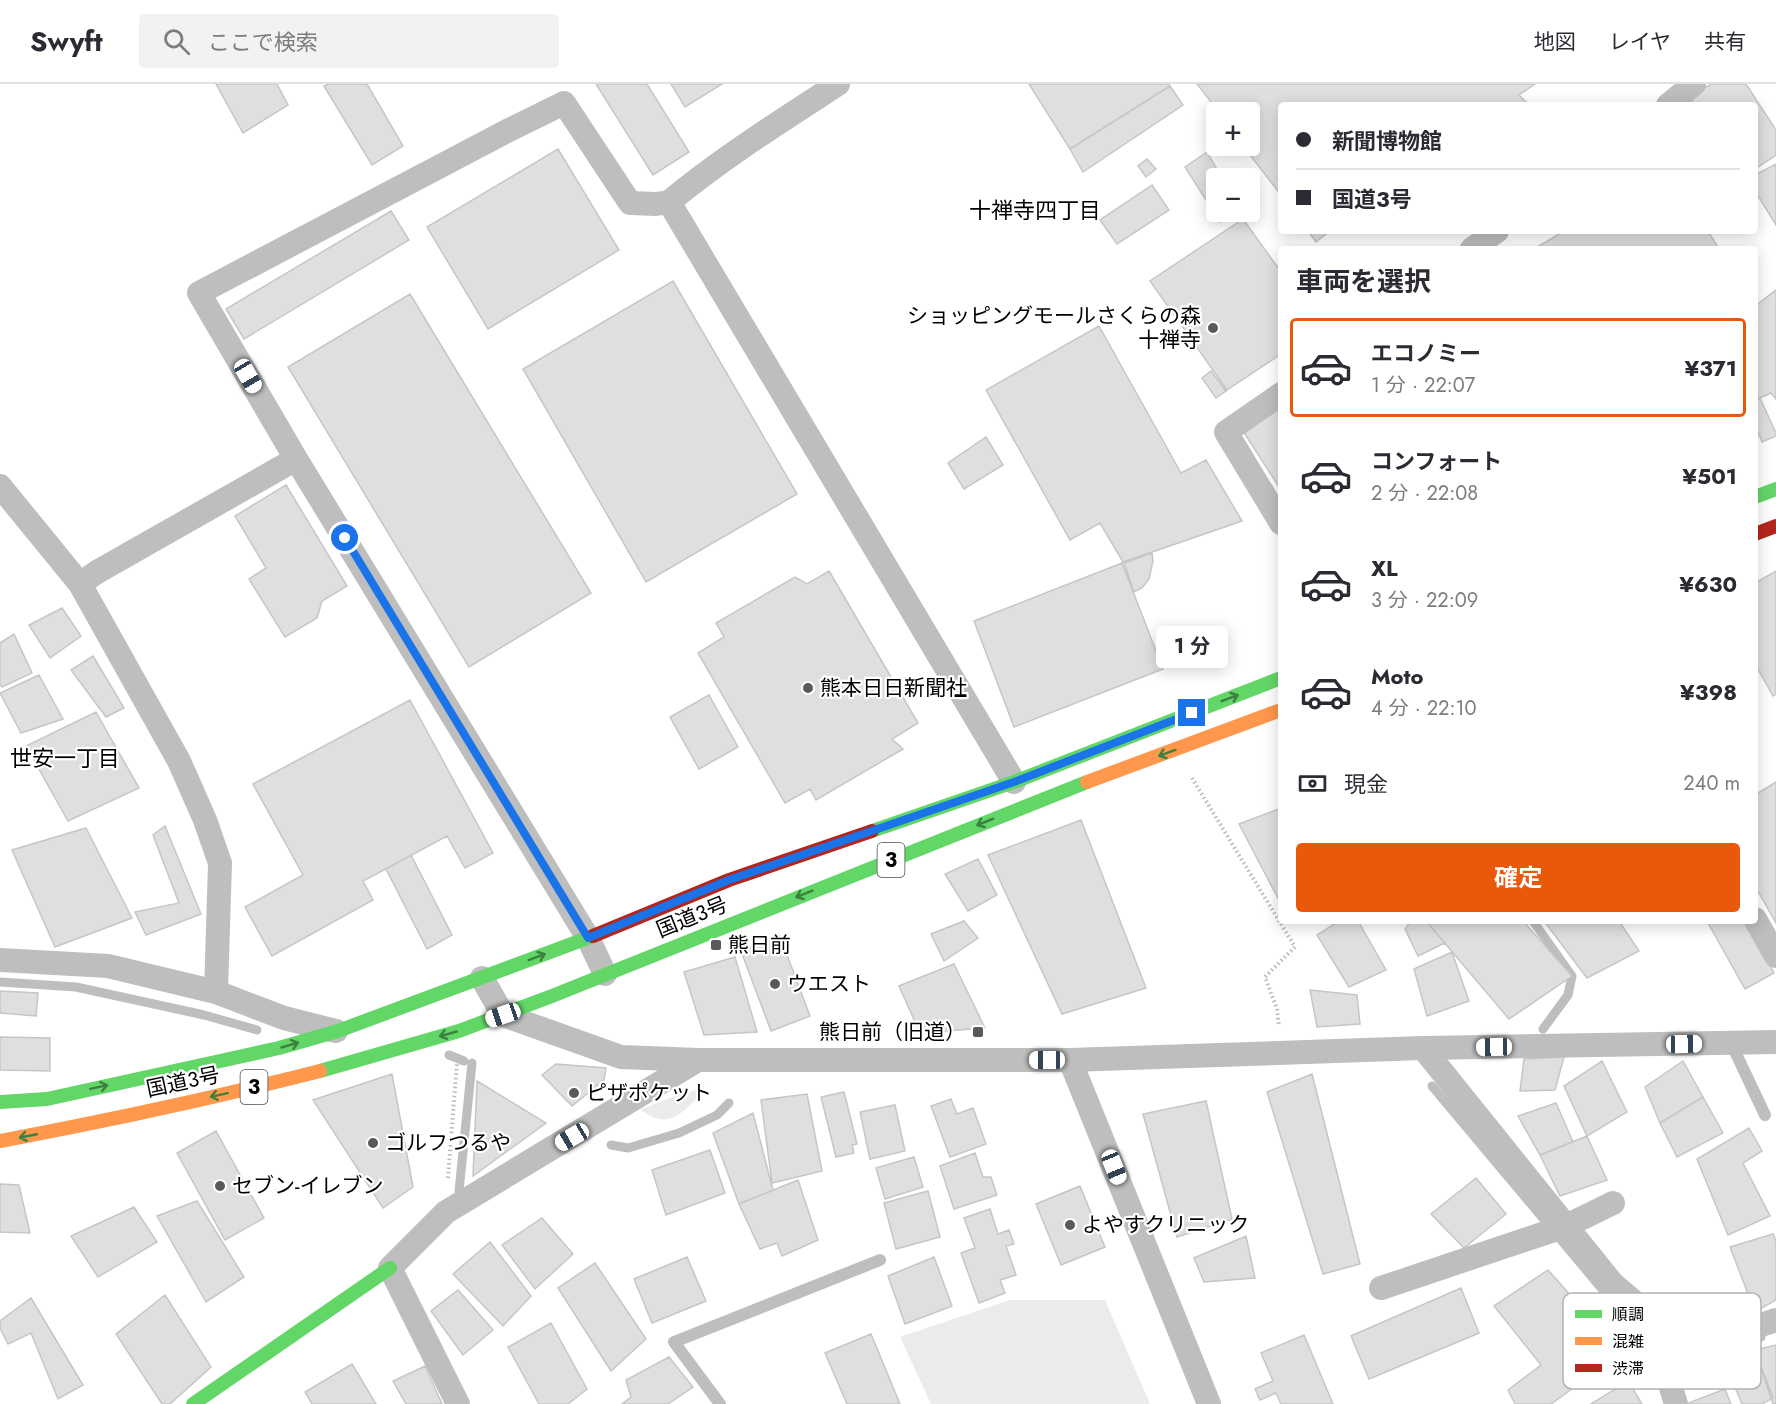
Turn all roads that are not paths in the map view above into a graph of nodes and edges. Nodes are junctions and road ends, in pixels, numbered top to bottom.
1 (838, 84) edge
2 (1694, 84) edge
3 (1672, 102) edge
4 (669, 201) junction
5 (1493, 234) edge
6 (1476, 246) edge
7 (1278, 396) edge
8 (296, 459) junction
9 (0, 486) edge
10 (1776, 489) edge
11 (1758, 496) edge
12 (1278, 518) edge
13 (1776, 526) edge
14 (1758, 533) edge
15 (80, 584) junction
16 (1278, 679) edge
17 (1278, 711) edge
18 (1014, 782) junction
19 (1758, 924) edge
20 (588, 938) junction
21 (1776, 956) edge
22 (0, 960) edge
23 (605, 974) junction
24 (482, 978) junction
25 (216, 992) junction
26 (503, 1015) junction
27 (338, 1031) junction
28 (1776, 1042) edge
29 (1731, 1043) junction
30 (1423, 1048) junction
31 (698, 1060) junction
32 (1070, 1060) junction
33 (0, 1102) edge
34 (1765, 1115) dead end
35 (0, 1141) edge
36 (1613, 1203) dead end
37 (1566, 1226) junction
38 (880, 1260) dead end
39 (390, 1268) junction
40 (1381, 1288) dead end
41 (1624, 1293) edge
42 (1776, 1320) edge
43 (1761, 1325) edge
44 (1671, 1389) edge
45 (193, 1404) edge
46 (458, 1404) edge
47 (720, 1404) edge
48 (1209, 1404) edge
49 (1676, 1404) edge

1 - 4 street
2 - 3 street
4 - 8 street
4 - 18 street
5 - 6 street
7 - 12 street
8 - 15 street
8 - 20 street
9 - 15 street
10 - 11 main road
13 - 14 main road
15 - 25 street
18 -> 16 main road, 国道3号 / 3
17 -> 23 main road, 国道3号 / 3
18 - 20 main road, 国道3号 / 3
19 - 21 street
20 - 23 street
24 -> 20 main road, 国道3号 / 3
22 - 25 street
23 - 26 main road, 国道3号 / 3
24 - 26 street
24 - 27 main road, 国道3号 / 3
25 - 27 street
26 - 31 street
26 -> 35 main road, 国道3号 / 3
33 -> 27 main road, 国道3号 / 3
28 - 29 street
29 - 30 street
29 - 34 lane
30 - 32 street
30 - 37 street
31 - 32 street
31 - 39 street
32 - 48 street
36 - 37 street
37 - 40 street
37 - 41 street
38 - 47 lane
39 - 45 main road
39 - 46 street
42 - 43 street
44 - 49 street

